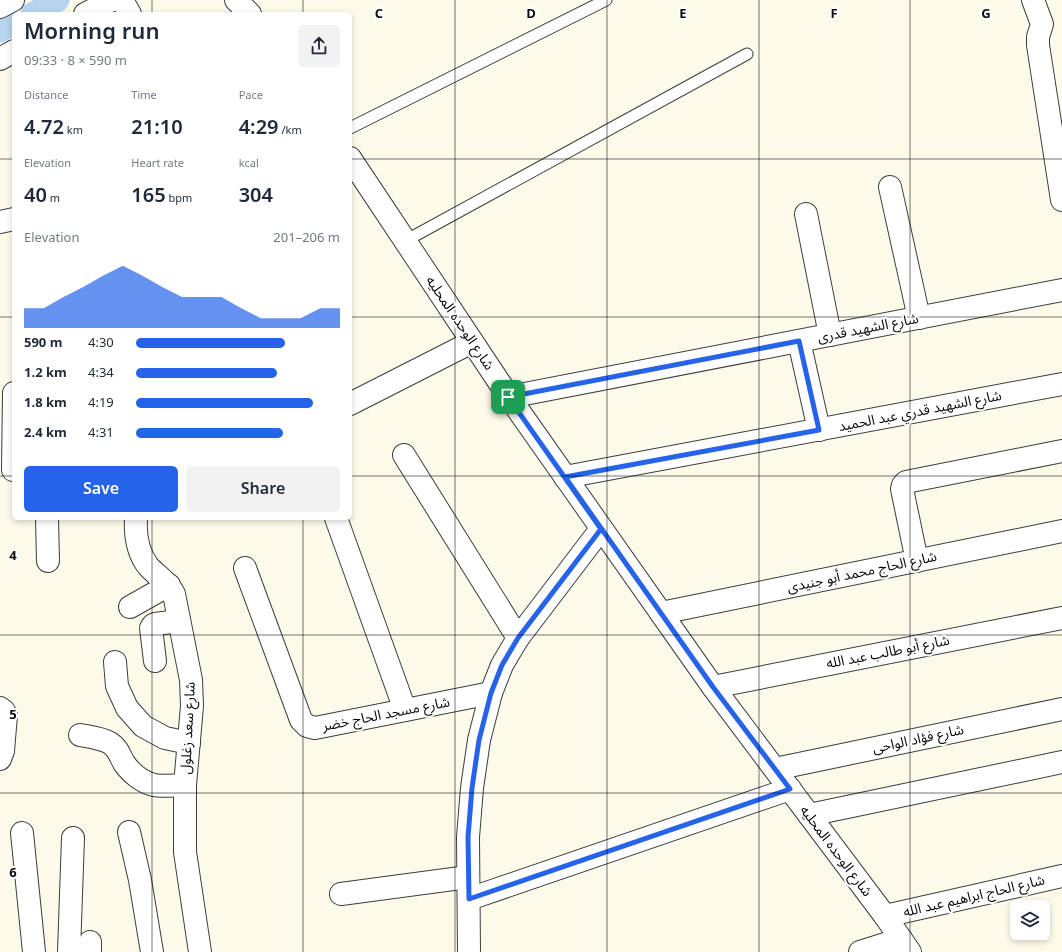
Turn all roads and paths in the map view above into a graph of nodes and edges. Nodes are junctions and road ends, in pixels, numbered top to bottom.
1 (13, 0) edge
2 (112, 0) edge
3 (122, 0) edge
4 (236, 0) edge
5 (606, 0) edge
6 (1033, 0) edge
7 (0, 7) edge
8 (89, 12) edge
9 (129, 12) edge
10 (248, 12) edge
11 (12, 52) edge
12 (747, 54) dead end
13 (0, 59) edge
14 (352, 127) edge
15 (352, 161) edge
16 (890, 187) dead end
17 (1062, 200) edge
18 (806, 214) dead end
19 (12, 219) edge
20 (0, 222) edge
21 (405, 241) junction
22 (1062, 290) edge
23 (919, 318) junction
24 (830, 335) junction
25 (799, 341) junction
26 (472, 342) junction
27 (1062, 384) edge
28 (508, 397) junction
29 (352, 403) edge
30 (12, 423) edge
31 (819, 430) junction
32 (1062, 451) edge
33 (404, 455) dead end
34 (9, 469) edge
35 (565, 477) junction
36 (47, 520) edge
37 (136, 520) edge
38 (337, 520) edge
39 (601, 529) junction
40 (1062, 531) edge
41 (48, 561) dead end
42 (917, 561) junction
43 (245, 568) dead end
44 (169, 585) junction
45 (130, 607) dead end
46 (661, 613) junction
47 (1062, 618) edge
48 (180, 621) junction
49 (518, 638) junction
50 (155, 661) dead end
51 (115, 662) dead end
52 (713, 687) junction
53 (491, 693) junction
54 (0, 708) edge
55 (1062, 709) edge
56 (405, 710) junction
57 (80, 735) dead end
58 (189, 743) junction
59 (0, 759) edge
60 (1062, 762) edge
61 (774, 769) junction
62 (185, 785) junction
63 (790, 789) junction
64 (809, 815) junction
65 (129, 832) dead end
66 (22, 833) dead end
67 (73, 838) dead end
68 (1062, 876) edge
69 (468, 877) junction
70 (341, 894) dead end
71 (469, 899) junction
72 (885, 916) junction
73 (906, 946) edge
74 (34, 952) edge
75 (69, 952) edge
76 (152, 952) edge
77 (200, 952) edge
78 (470, 952) edge
79 (860, 952) edge

1 - 7 street
2 - 8 street
3 - 9 street
4 - 10 street
5 - 14 lane
6 - 17 street
11 - 13 street
12 - 21 lane
15 - 21 street, شارع الوحده المحليه
16 - 23 street
18 - 24 street
19 - 20 street
21 - 26 street, شارع الوحده المحليه
22 - 23 street, شارع الشهيد قدرى
23 - 24 street, شارع الشهيد قدرى
24 - 25 street, شارع الشهيد قدرى
25 - 28 street, شارع الشهيد قدرى
25 - 31 street
26 - 28 street, شارع الوحده المحليه
26 - 29 street
27 - 31 street, شارع الشهيد قدري عبد الحميد
28 - 35 street, شارع الوحده المحليه
30 - 34 street
31 - 35 street, شارع الشهيد قدري عبد الحميد
32 - 42 street
33 - 49 street
35 - 39 street, شارع الوحده المحليه
36 - 41 street
37 - 44 street, شارع سعد زغلول
38 - 56 street
39 - 46 street, شارع الوحده المحليه
39 - 49 street
40 - 42 street, شارع الحاج محمد أبو جنيدى
42 - 46 street, شارع الحاج محمد أبو جنيدى
43 - 56 street, شارع مسجد الحاج خضر
44 - 45 street
44 - 48 street, شارع سعد زغلول
46 - 52 street, شارع الوحده المحليه
47 - 52 street, شارع أبو طالب عبد الله
48 - 50 street
48 - 58 street, شارع سعد زغلول
49 - 53 street
51 - 58 street
52 - 61 street, شارع الوحده المحليه
53 - 56 street, شارع مسجد الحاج خضر
53 - 69 street
54 - 59 street
55 - 61 street, شارع فؤاد الواحى
57 - 62 street
58 - 62 street, شارع سعد زغلول
60 - 64 street
61 - 63 street, شارع الوحده المحليه
62 - 77 street, شارع سعد زغلول
63 - 64 street, شارع الوحده المحليه
63 - 71 street
64 - 72 street, شارع الوحده المحليه
65 - 76 street
66 - 74 street
67 - 75 street
68 - 72 street, شارع الحاج ابراهيم عبد الله
69 - 70 street
69 - 71 street
71 - 78 street
72 - 73 street, شارع الوحده المحليه
73 - 79 street

